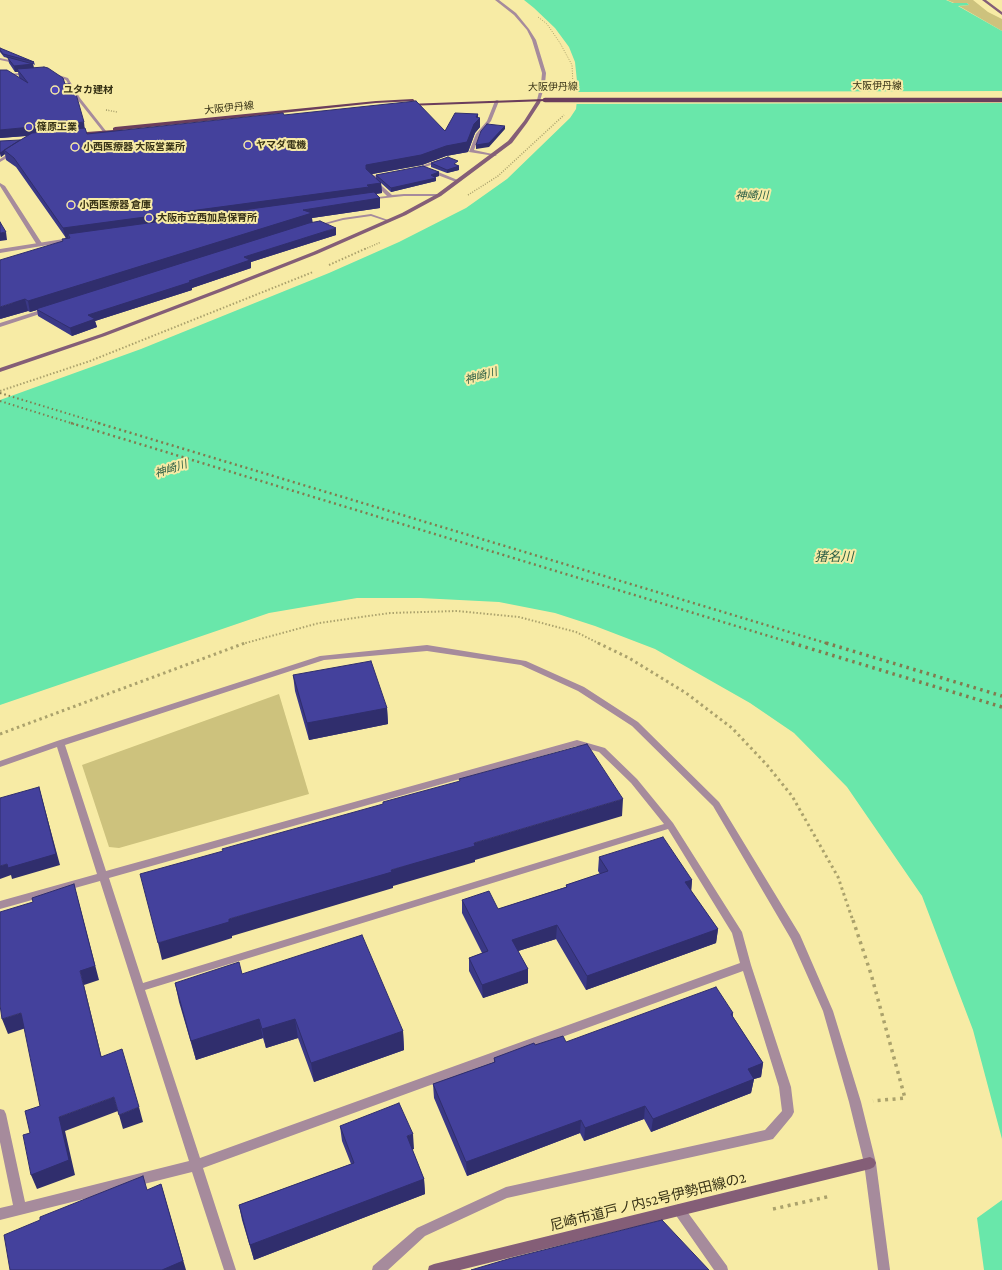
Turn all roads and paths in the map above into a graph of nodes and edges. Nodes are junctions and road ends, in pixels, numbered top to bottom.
1 (497, 0) edge
2 (984, 0) edge
3 (1002, 14) edge
4 (0, 59) edge
5 (21, 63) edge
6 (46, 72) edge
7 (30, 73) edge
8 (0, 76) edge
9 (1002, 95) edge
10 (543, 98) junction
11 (1002, 100) edge
12 (497, 101) junction
13 (105, 132) junction
14 (70, 135) edge
15 (20, 148) edge
16 (495, 155) junction
17 (428, 158) edge
18 (0, 161) edge
19 (443, 161) edge
20 (436, 163) junction
21 (422, 167) junction
22 (408, 170) edge
23 (393, 173) edge
24 (458, 181) junction
25 (0, 184) edge
26 (439, 195) junction
27 (390, 196) junction
28 (366, 200) edge
29 (389, 221) junction
30 (307, 228) edge
31 (78, 239) edge
32 (40, 245) junction
33 (0, 251) edge
34 (50, 309) edge
35 (0, 325) edge
36 (0, 370) edge
37 (0, 734) edge
38 (60, 743) junction
39 (0, 764) edge
40 (670, 825) junction
41 (103, 876) junction
42 (0, 905) edge
43 (746, 966) junction
44 (139, 988) junction
45 (855, 1102) junction
46 (0, 1114) edge
47 (870, 1163) junction
48 (196, 1165) junction
49 (20, 1209) junction
50 (679, 1210) junction
51 (0, 1214) edge
52 (230, 1270) edge
53 (378, 1270) edge
54 (434, 1270) edge
55 (722, 1270) edge
56 (884, 1270) edge

1 - 10 street
2 - 3 street
4 - 5 street
6 - 13 street
7 - 8 street
9 - 10 main road, 大阪伊丹線
10 - 11 main road, 大阪伊丹線, bridge
10 - 12 main road, 大阪伊丹線
10 - 13 main road, 大阪伊丹線
10 - 16 street
12 - 13 main road, 大阪伊丹線
12 - 16 street
13 - 14 main road, 大阪伊丹線
15 - 18 street
16 - 24 street
17 - 20 street
19 - 20 street
20 - 21 street
21 - 22 street
21 - 24 street
23 - 27 street
24 - 26 street
25 - 32 street
26 - 27 street
26 - 29 street
27 - 28 street
29 - 30 street
29 - 36 street
31 - 32 street
32 - 33 street
34 - 35 street
37 - 45 path
38 - 39 street
38 - 41 street
38 - 45 street
40 - 41 street
40 - 43 street
40 - 44 street
41 - 42 street
41 - 44 street
43 - 48 street
43 - 53 street
44 - 48 street
45 - 47 street
46 - 49 street
47 - 50 street, 尼崎市道戸ノ内52号伊勢田線の2
47 - 56 street
48 - 49 street
48 - 52 street
49 - 51 street
50 - 54 street, 尼崎市道戸ノ内52号伊勢田線の2
50 - 55 street

